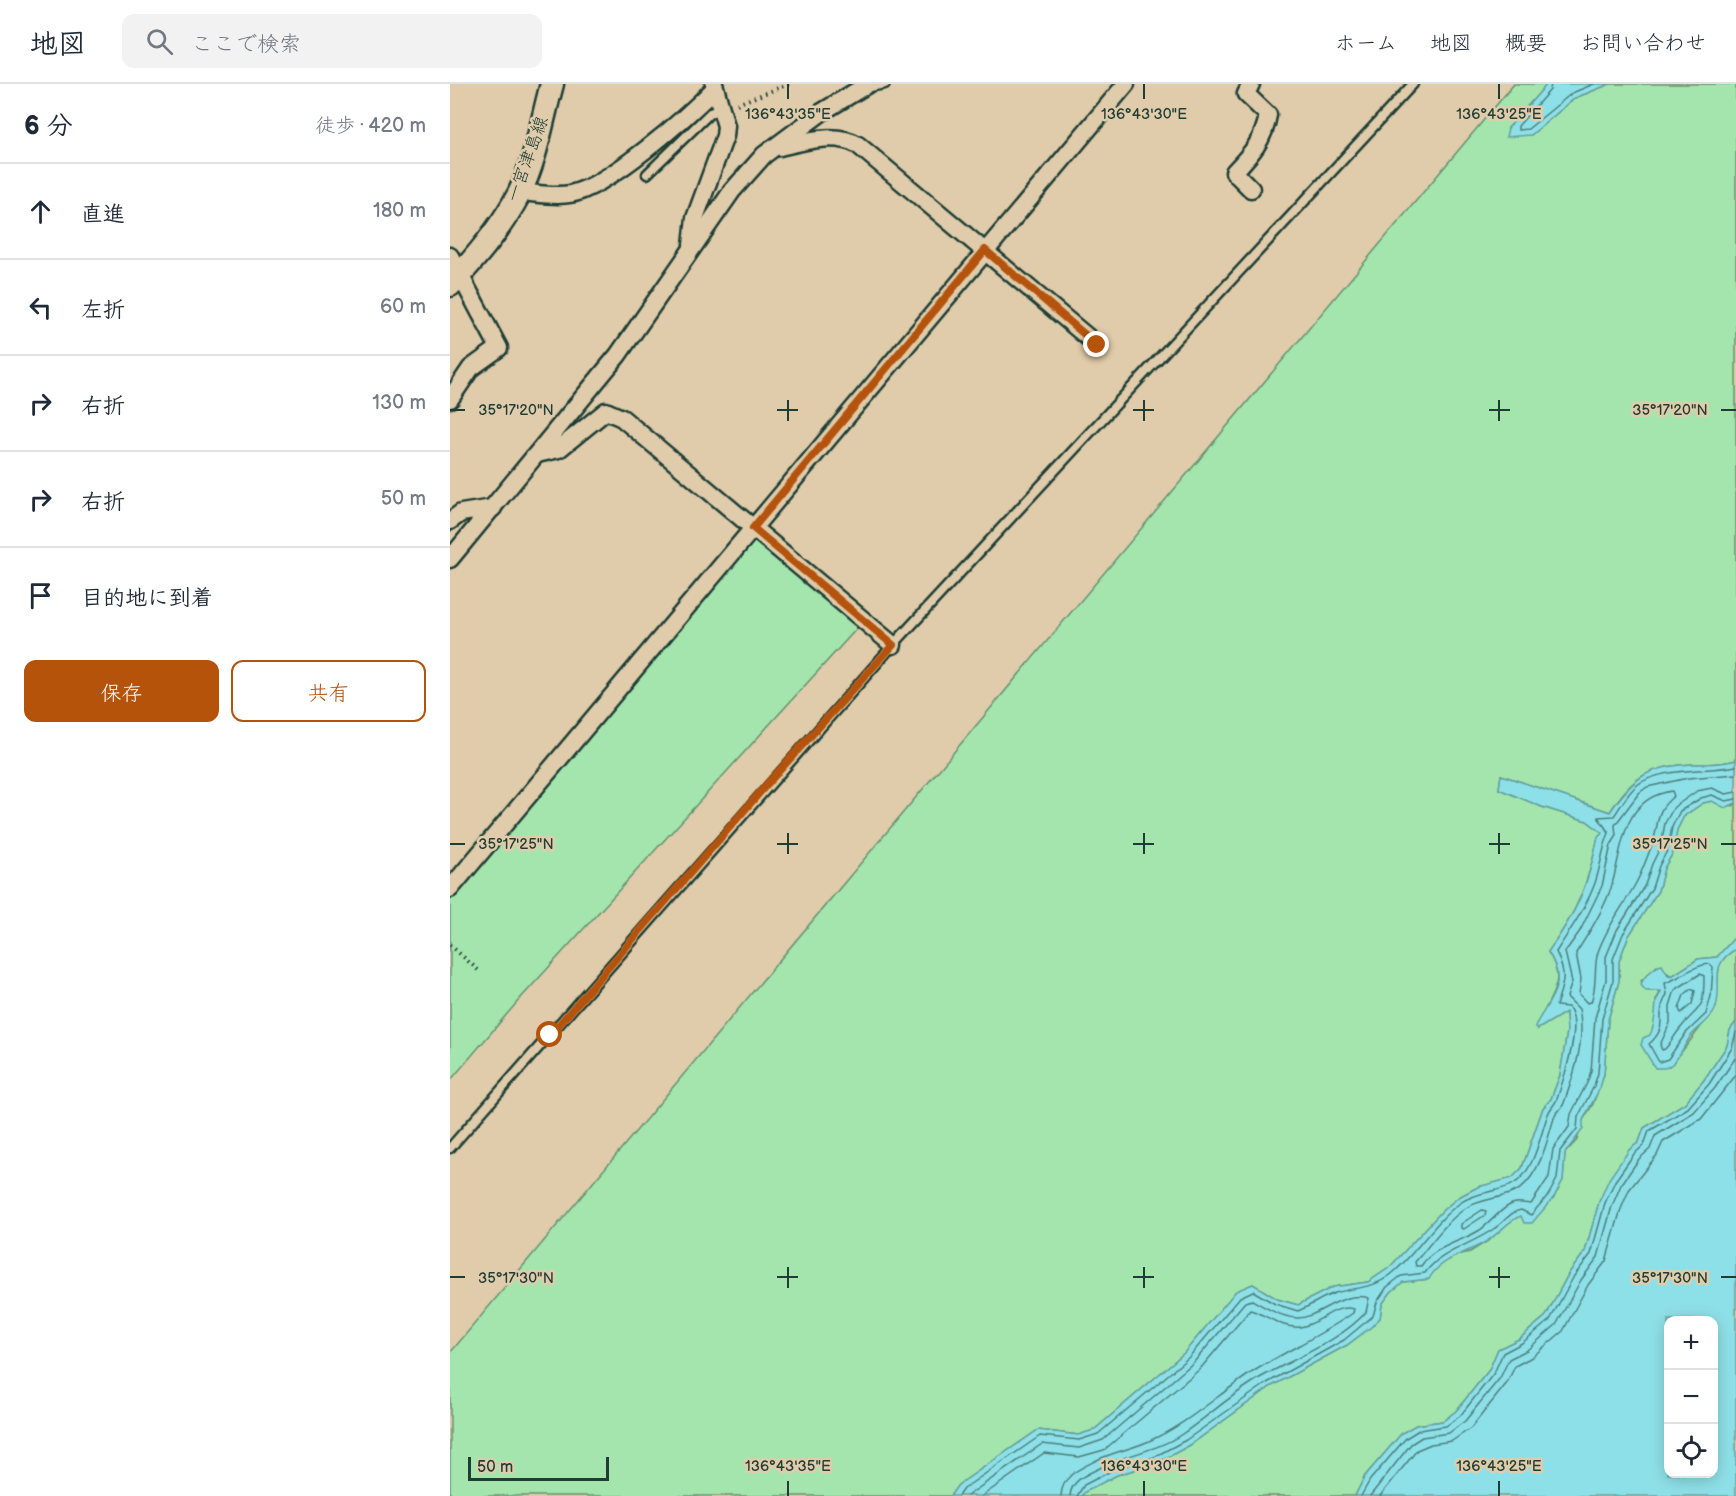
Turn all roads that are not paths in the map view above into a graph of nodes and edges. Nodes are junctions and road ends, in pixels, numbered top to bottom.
1 (552, 84) edge
2 (885, 84) edge
3 (1126, 84) edge
4 (1251, 84) edge
5 (1413, 84) edge
6 (715, 86) edge
7 (863, 87) edge
8 (722, 109) junction
9 (772, 149) junction
10 (647, 174) dead end
11 (1251, 189) dead end
12 (519, 192) junction
13 (692, 246) junction
14 (985, 250) junction
15 (453, 272) edge
16 (1097, 345) dead end
17 (450, 399) edge
18 (537, 454) junction
19 (493, 508) junction
20 (450, 521) edge
21 (753, 528) junction
22 (450, 559) edge
23 (893, 645) junction
24 (450, 890) edge
25 (450, 1148) edge

1 - 12 main road, 一宮津島線
2 - 7 lane
3 - 14 street
4 - 11 street
5 - 23 lane
6 - 8 street
6 - 12 street
7 - 9 street
8 - 10 lane
8 - 13 street
9 - 13 street
9 - 14 street
12 - 15 main road, 一宮津島線
13 - 18 street
14 - 16 street
14 - 21 street
15 - 17 street
18 - 19 street
18 - 21 street
19 - 20 street
19 - 22 street
21 - 23 street
21 - 24 street
23 - 25 lane

